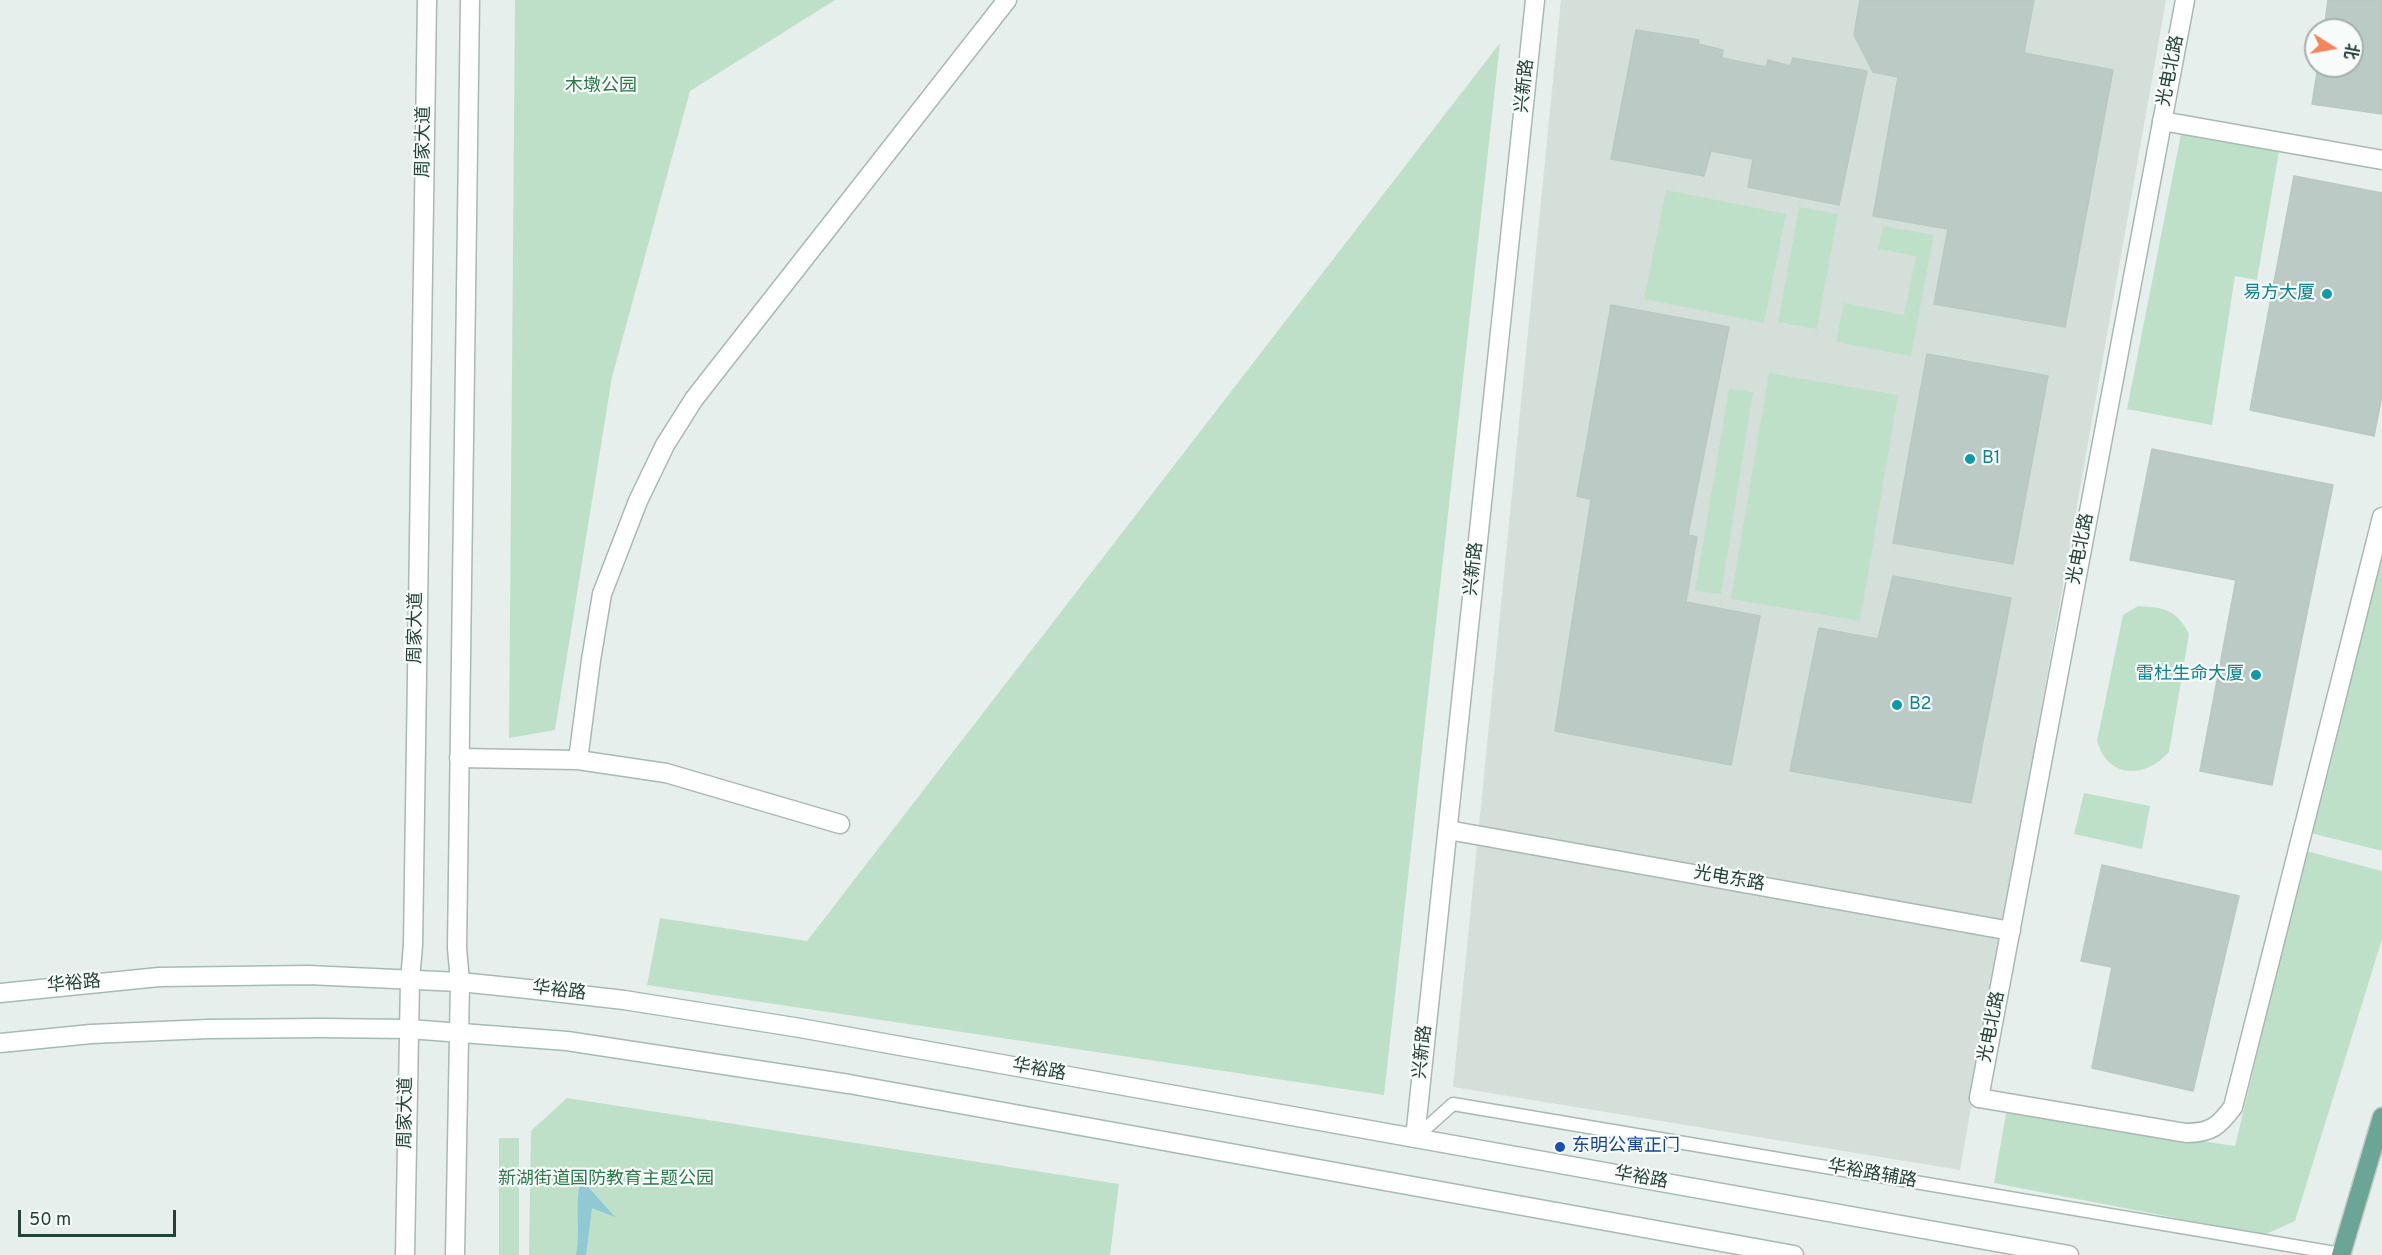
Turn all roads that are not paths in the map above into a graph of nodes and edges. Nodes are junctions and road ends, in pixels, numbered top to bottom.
1 (427, 0) edge
2 (470, 0) edge
3 (1007, 0) edge
4 (1535, 0) edge
5 (2185, 0) edge
6 (2162, 121) junction
7 (2382, 160) edge
8 (2382, 517) edge
9 (459, 758) junction
10 (578, 760) junction
11 (840, 824) dead end
12 (1448, 830) junction
13 (2011, 930) junction
14 (410, 980) junction
15 (460, 982) junction
16 (0, 993) edge
17 (409, 1029) junction
18 (459, 1032) junction
19 (0, 1043) edge
20 (2382, 1117) edge
21 (1415, 1138) junction
22 (2341, 1254) edge
23 (405, 1255) edge
24 (456, 1255) edge
25 (1794, 1255) edge
26 (2069, 1255) edge

1 - 14 street, 周家大道
2 - 9 street
3 - 10 street
4 - 12 street, 兴新路
5 - 6 street, 光电北路
6 - 7 street
6 - 13 street, 光电北路
8 - 13 street, 光电北路
9 - 10 street
9 - 15 street
10 - 11 street
12 - 13 street, 光电东路
12 - 21 street, 兴新路
14 - 15 street, 华裕路
14 - 16 street, 华裕路
14 - 17 street, 周家大道
15 - 18 street
15 - 21 street, 华裕路
17 - 18 street
17 - 19 street
17 - 23 street, 周家大道
18 - 24 street
18 - 25 street
20 - 22 main road
21 - 22 lane, 华裕路辅路
21 - 26 street, 华裕路

